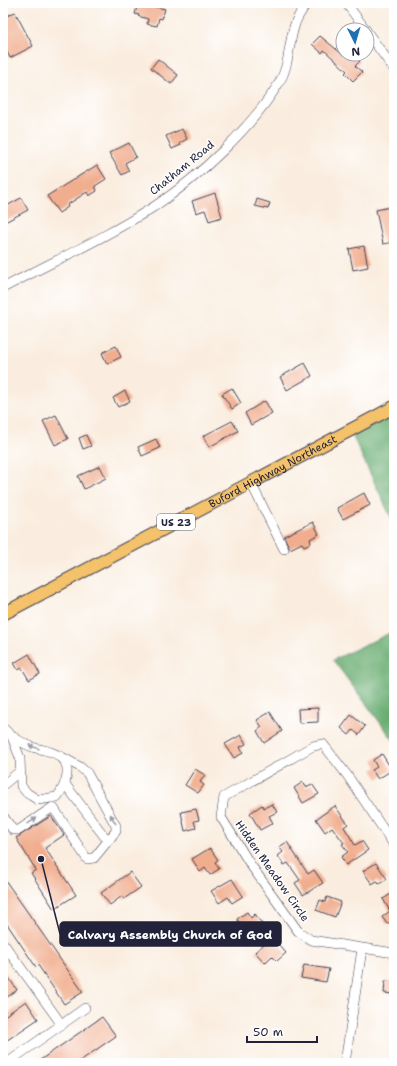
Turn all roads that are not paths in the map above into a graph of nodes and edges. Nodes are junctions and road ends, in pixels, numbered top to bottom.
1 (306, 3) edge
2 (346, 3) edge
3 (360, 22) edge
4 (375, 43) edge
5 (394, 69) edge
6 (3, 288) edge
7 (394, 407) edge
8 (251, 483) junction
9 (284, 550) dead end
10 (4, 612) edge
11 (3, 728) edge
12 (12, 737) junction
13 (60, 756) junction
14 (20, 771) junction
15 (65, 784) junction
16 (3, 785) edge
17 (51, 803) junction
18 (3, 816) edge
19 (110, 839) junction
20 (394, 845) edge
21 (3, 943) edge
22 (362, 948) junction
23 (6, 953) edge
24 (394, 953) edge
25 (85, 1008) dead end
26 (62, 1025) junction
27 (7, 1063) edge
28 (345, 1063) edge

1 - 6 street, Chatham Road
2 - 3 street
4 - 5 street
7 - 8 main road, Buford Highway Northeast / US 23
8 - 9 street
8 - 10 main road, Buford Highway Northeast / US 23
11 - 12 street
13 -> 12 street
12 - 14 street
13 - 15 street
19 -> 13 street
14 - 16 street
14 - 17 street
15 - 17 street
15 - 19 street
18 -> 17 street
17 - 19 street
20 - 22 street, Hidden Meadow Circle
21 - 23 street
22 - 24 street, Hidden Meadow Circle
22 - 28 street
23 - 26 street
25 - 26 street
26 - 27 street

